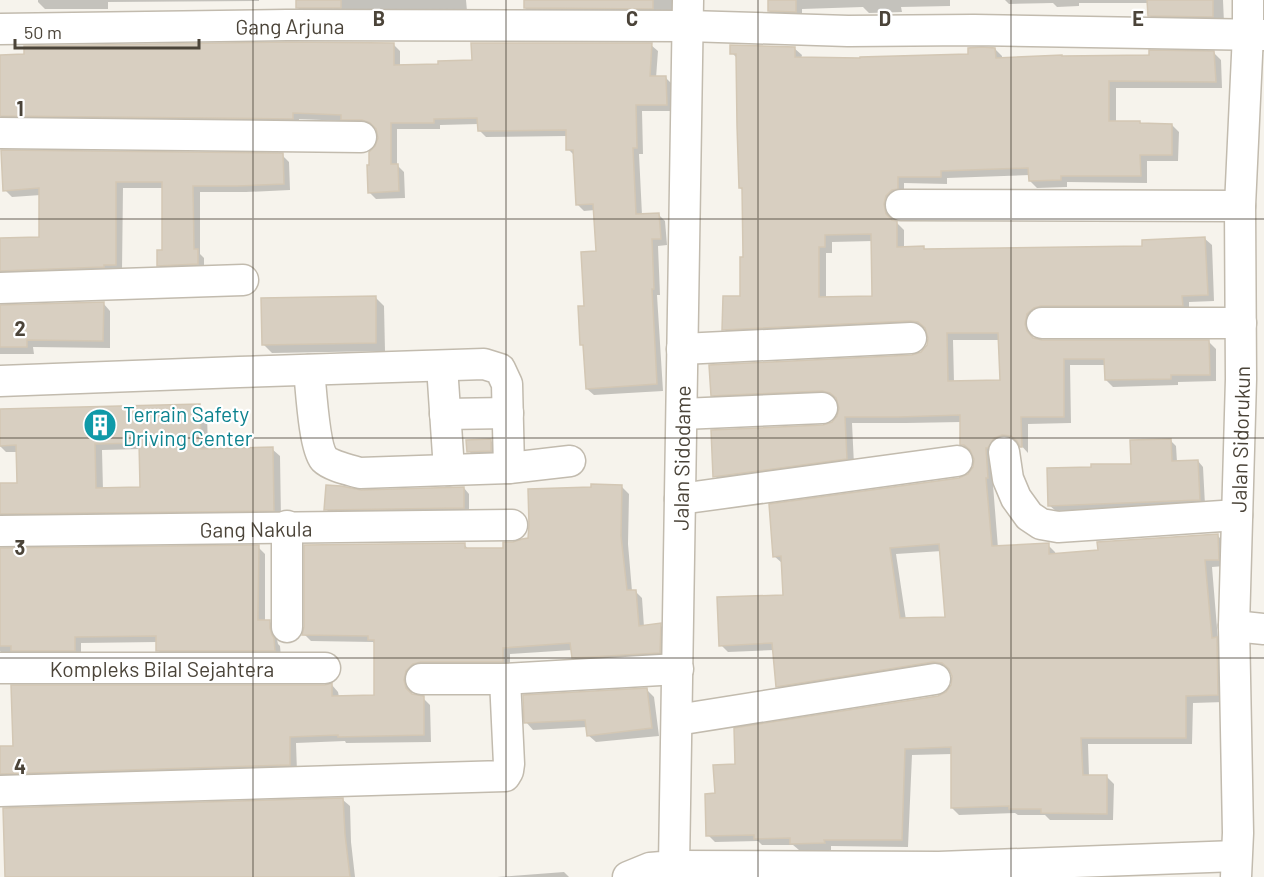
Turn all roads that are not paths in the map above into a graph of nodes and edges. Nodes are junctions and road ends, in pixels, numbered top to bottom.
1 (1248, 0) edge
2 (287, 12) edge
3 (478, 13) edge
4 (688, 13) edge
5 (0, 29) edge
6 (1256, 35) edge
7 (0, 133) edge
8 (361, 137) dead end
9 (901, 205) dead end
10 (1240, 206) junction
11 (1252, 261) edge
12 (243, 280) dead end
13 (0, 288) edge
14 (1042, 323) dead end
15 (1241, 324) junction
16 (911, 338) dead end
17 (682, 349) junction
18 (442, 366) junction
19 (309, 370) junction
20 (1252, 379) edge
21 (0, 381) edge
22 (822, 408) dead end
23 (508, 413) junction
24 (445, 414) junction
25 (681, 414) junction
26 (1004, 452) dead end
27 (570, 461) dead end
28 (957, 461) dead end
29 (509, 468) junction
30 (449, 470) junction
31 (680, 499) junction
32 (1237, 515) junction
33 (512, 525) dead end
34 (287, 526) junction
35 (0, 531) edge
36 (1234, 626) junction
37 (287, 627) dead end
38 (1264, 629) edge
39 (0, 668) edge
40 (325, 669) dead end
41 (678, 669) junction
42 (421, 679) dead end
43 (505, 679) junction
44 (935, 679) dead end
45 (677, 720) junction
46 (0, 791) edge
47 (1244, 851) edge
48 (674, 866) junction
49 (937, 872) edge
50 (628, 877) edge

1 - 6 street, Jalan Sidorukun
2 - 3 street, Gang Arjuna
2 - 5 street, Gang Arjuna
3 - 4 street, Gang Arjuna
4 - 6 street, Gang Arjuna
4 - 17 street, Jalan Sidodame
6 - 10 street, Jalan Sidorukun
7 - 8 street
9 - 10 street
10 - 11 street, Jalan Sidorukun
11 - 15 street, Jalan Sidorukun
12 - 13 street
14 - 15 street
15 - 20 street, Jalan Sidorukun
16 - 17 street
17 - 25 street, Jalan Sidodame
18 - 19 street
18 - 23 street
18 - 24 street
19 - 21 street
19 - 30 street
20 - 32 street, Jalan Sidorukun
22 - 25 street
23 - 24 street
23 - 29 street
24 - 30 street
25 - 31 street, Jalan Sidodame
26 - 32 street
27 - 29 street
28 - 31 street
29 - 30 street
31 - 41 street, Jalan Sidodame
32 - 36 street, Jalan Sidorukun
33 - 34 street, Gang Nakula
34 - 35 street, Gang Nakula
34 - 37 street
36 - 38 street
36 - 47 street, Jalan Sidorukun
39 - 40 street, Kompleks Bilal Sejahtera
41 - 43 street
41 - 45 street, Jalan Sidodame
42 - 43 street
43 - 46 street
44 - 45 street
45 - 48 street, Jalan Sidodame
47 - 49 street
48 - 49 street
48 - 50 street

